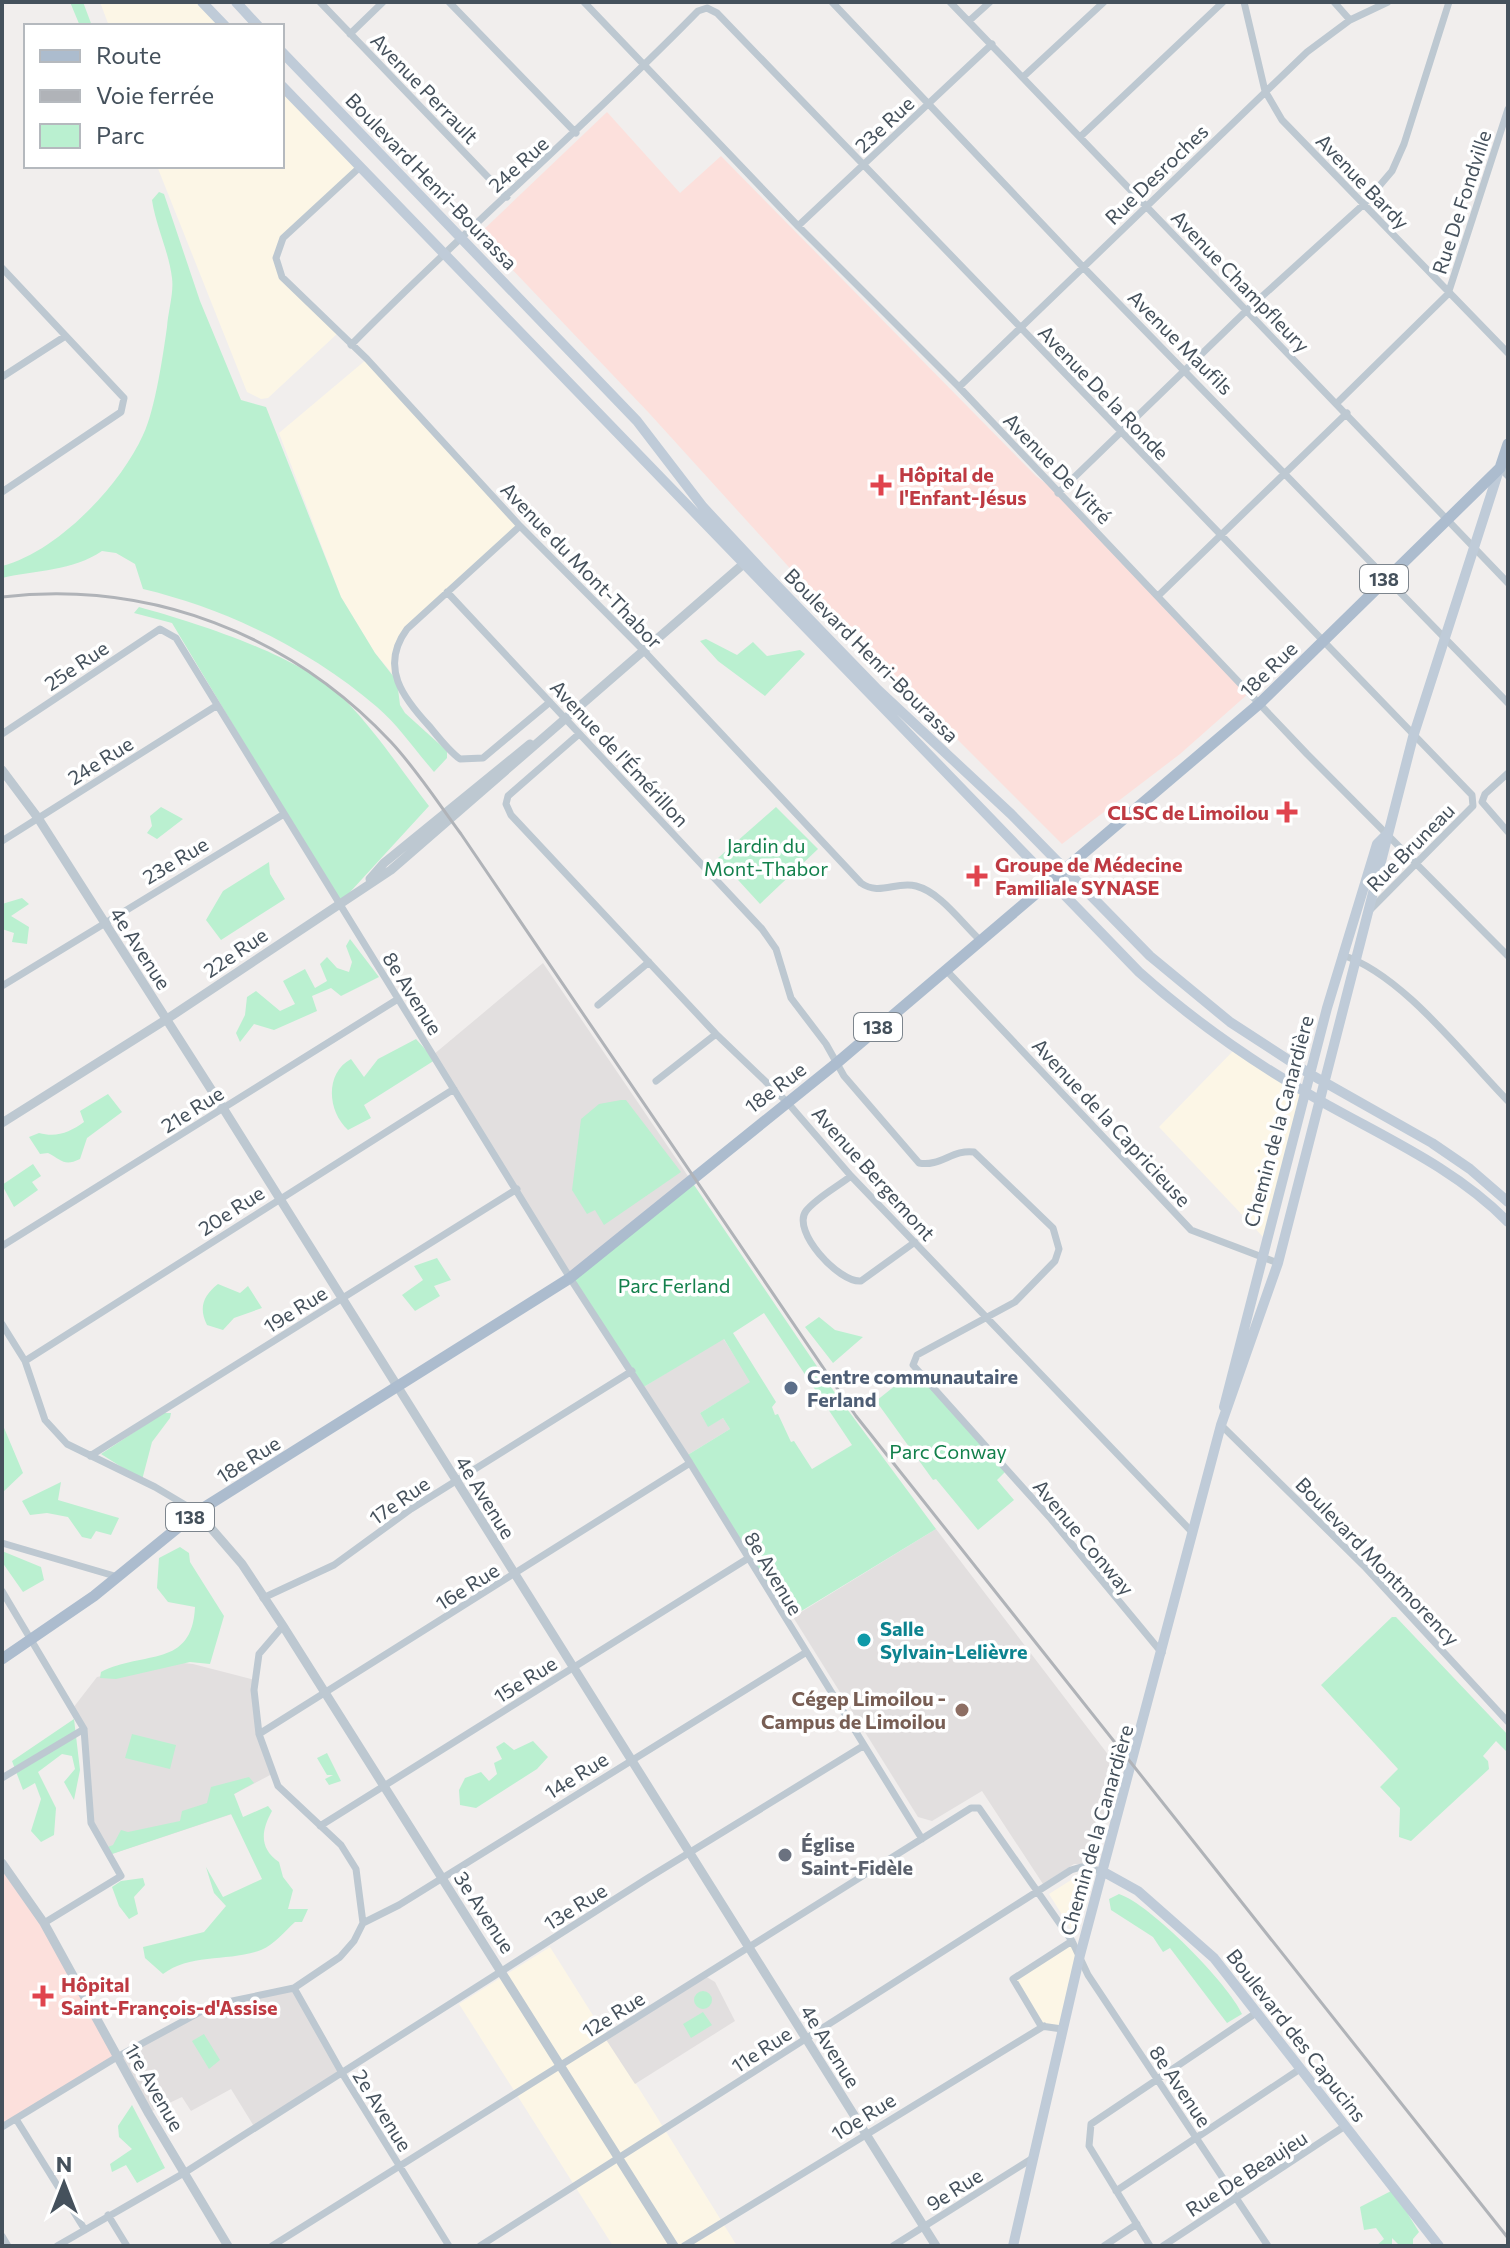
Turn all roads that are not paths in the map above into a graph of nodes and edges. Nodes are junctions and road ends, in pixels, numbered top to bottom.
1 (202, 2) edge
2 (236, 2) edge
3 (320, 2) edge
4 (383, 2) edge
5 (449, 2) edge
6 (584, 2) edge
7 (832, 2) edge
8 (950, 2) edge
9 (990, 2) edge
10 (1104, 2) edge
11 (1223, 2) edge
12 (1244, 2) edge
13 (1334, 2) edge
14 (1388, 2) edge
15 (1449, 2) edge
16 (707, 8) joint
17 (1350, 20) junction
18 (969, 21) junction
19 (223, 24) edge
20 (256, 24) edge
21 (350, 34) junction
22 (992, 44) junction
23 (284, 54) edge
24 (645, 65) junction
25 (1023, 77) junction
26 (284, 88) edge
27 (1265, 91) junction
28 (929, 104) junction
29 (1508, 109) edge
30 (576, 133) junction
31 (1080, 137) junction
32 (864, 165) junction
33 (360, 167) junction
34 (507, 197) junction
35 (1364, 204) junction
36 (1147, 207) junction
37 (798, 226) junction
38 (460, 236) junction
39 (443, 252) junction
40 (1082, 266) junction
41 (2, 268) edge
42 (1448, 294) junction
43 (1247, 310) junction
44 (1020, 327) junction
45 (64, 337) junction
46 (351, 345) junction
47 (1508, 353) edge
48 (1187, 370) junction
49 (2, 377) edge
50 (959, 387) junction
51 (1337, 403) junction
52 (1347, 413) junction
53 (1120, 433) junction
54 (1508, 444) edge
55 (1505, 470) edge
56 (1286, 473) junction
57 (2, 492) edge
58 (1058, 493) junction
59 (1447, 517) junction
60 (520, 526) junction
61 (1221, 537) junction
62 (1474, 546) junction
63 (746, 561) junction
64 (1386, 578) junction
65 (1508, 583) edge
66 (447, 592) junction
67 (1159, 595) junction
68 (169, 631) joint
69 (1445, 639) junction
70 (1322, 642) junction
71 (642, 649) junction
72 (550, 702) junction
73 (1508, 703) edge
74 (1259, 704) junction
75 (216, 706) junction
76 (563, 717) junction
77 (2, 734) edge
78 (579, 734) junction
79 (1413, 737) junction
80 (2, 770) edge
81 (1508, 773) edge
82 (1478, 801) junction
83 (284, 814) junction
84 (38, 818) junction
85 (1508, 832) edge
86 (1388, 833) junction
87 (2, 841) edge
88 (1419, 863) junction
89 (1064, 868) junction
90 (1051, 880) junction
91 (340, 903) junction
92 (1365, 914) junction
93 (103, 923) junction
94 (979, 939) junction
95 (1342, 955) junction
96 (1508, 956) edge
97 (1357, 960) junction
98 (649, 962) junction
99 (946, 970) junction
100 (2, 986) edge
101 (398, 999) junction
102 (598, 1005) dead end
103 (167, 1019) junction
104 (716, 1034) junction
105 (838, 1062) junction
106 (1310, 1074) junction
107 (656, 1081) dead end
108 (1326, 1082) junction
109 (454, 1089) junction
110 (1305, 1091) junction
111 (1321, 1101) junction
112 (1508, 1101) edge
113 (787, 1102) junction
114 (223, 1108) junction
115 (2, 1123) edge
116 (851, 1176) junction
117 (517, 1189) junction
118 (279, 1198) junction
119 (1508, 1202) edge
120 (1508, 1222) edge
121 (915, 1242) junction
122 (2, 1246) edge
123 (1260, 1258) junction
124 (1278, 1263) junction
125 (570, 1278) junction
126 (342, 1299) junction
127 (985, 1316) junction
128 (2, 1324) edge
129 (25, 1361) junction
130 (632, 1371) junction
131 (396, 1388) junction
132 (1221, 1425) junction
133 (90, 1456) junction
134 (690, 1463) junction
135 (455, 1481) junction
136 (197, 1512) junction
137 (1192, 1532) junction
138 (2, 1543) edge
139 (747, 1559) junction
140 (514, 1575) junction
141 (118, 1577) junction
142 (2, 1591) edge
143 (263, 1598) junction
144 (283, 1626) junction
145 (34, 1640) junction
146 (805, 1653) junction
147 (1162, 1653) junction
148 (2, 1659) edge
149 (572, 1669) junction
150 (325, 1692) junction
151 (1508, 1722) edge
152 (84, 1729) junction
153 (259, 1734) junction
154 (863, 1746) junction
155 (630, 1760) junction
156 (2, 1778) edge
157 (384, 1785) junction
158 (320, 1826) junction
159 (922, 1839) junction
160 (688, 1854) junction
161 (2, 1863) edge
162 (1102, 1871) junction
163 (442, 1879) junction
164 (1037, 1891) junction
165 (44, 1923) junction
166 (363, 1923) junction
167 (1072, 1941) junction
168 (748, 1947) junction
169 (1080, 1955) junction
170 (502, 1971) junction
171 (294, 1988) junction
172 (1256, 2013) junction
173 (1041, 2026) junction
174 (1062, 2029) junction
175 (805, 2040) junction
176 (117, 2057) junction
177 (561, 2065) junction
178 (1300, 2069) junction
179 (342, 2073) junction
180 (1157, 2079) junction
181 (16, 2119) junction
182 (1345, 2126) junction
183 (2, 2127) edge
184 (865, 2133) junction
185 (1197, 2138) junction
186 (618, 2157) junction
187 (1033, 2158) junction
188 (399, 2166) junction
189 (184, 2173) junction
190 (1116, 2191) junction
191 (1237, 2198) junction
192 (108, 2215) junction
193 (1137, 2224) junction
194 (923, 2227) junction
195 (85, 2230) junction
196 (2, 2236) edge
197 (8, 2246) edge
198 (57, 2246) edge
199 (127, 2246) edge
200 (228, 2246) edge
201 (272, 2246) edge
202 (449, 2246) edge
203 (480, 2246) edge
204 (674, 2246) edge
205 (684, 2246) edge
206 (893, 2246) edge
207 (936, 2246) edge
208 (1013, 2246) edge
209 (1104, 2246) edge
210 (1150, 2246) edge
211 (1163, 2246) edge
212 (1268, 2246) edge
213 (1439, 2246) edge

1 - 19 main road
2 - 20 main road
3 - 21 street, Avenue Perrault
4 - 21 street
5 - 30 street
6 - 24 street, Avenue De Vitré
7 - 28 street, Avenue Maufils
8 - 18 street, Avenue Champfleury
9 - 18 street
10 - 25 street
11 - 31 street
12 - 27 street, Avenue Bardy
13 - 17 street
14 - 17 street, Rue Desroches
15 - 35 street
16 - 24 street, 24e Rue
16 - 32 street, Avenue De la Ronde
17 - 27 street, Rue Desroches
18 - 22 street, Avenue Champfleury
21 - 34 street, Avenue Perrault
22 - 25 street, Avenue Champfleury
22 - 28 street, 23e Rue
23 - 38 main road, Boulevard Henri-Bourassa
24 - 30 street, 24e Rue
24 - 37 street, Avenue De Vitré
25 - 31 street, Avenue Champfleury
26 - 33 main road, Boulevard Henri-Bourassa
27 - 35 street, Avenue Bardy
27 - 36 street, Rue Desroches
28 - 32 street, 23e Rue
28 - 40 street, Avenue Maufils
29 - 42 street, Rue De Fondville
30 - 34 street, 24e Rue
31 - 36 street, Avenue Champfleury
32 - 37 street, 23e Rue
32 - 44 street, Avenue De la Ronde
33 - 39 main road, Boulevard Henri-Bourassa
33 - 46 street, Avenue du Mont-Thabor
34 - 38 street, 24e Rue
35 - 42 street, Avenue Bardy
35 - 43 street
36 - 40 street, Rue Desroches
36 - 43 street, Avenue Champfleury
37 - 50 street, Avenue De Vitré
38 - 39 street, 24e Rue
38 - 63 main road, Boulevard Henri-Bourassa
39 - 46 street, 24e Rue
39 - 63 main road, Boulevard Henri-Bourassa
40 - 44 street, Rue Desroches
40 - 48 street, Avenue Maufils
41 - 45 street
42 - 47 street, Avenue Bardy
42 - 51 street, Rue De Fondville
43 - 48 street
43 - 51 street, Avenue Champfleury
44 - 50 street, Rue Desroches
44 - 53 street, Avenue De la Ronde
45 - 49 street
45 - 57 street
46 - 60 street, Avenue du Mont-Thabor
48 - 53 street
48 - 56 street, Avenue Maufils
50 - 58 street, Avenue De Vitré
51 - 52 street, Avenue Champfleury
52 - 56 street
52 - 59 street, Avenue Champfleury
53 - 58 street
53 - 61 street, Avenue De la Ronde
54 - 55 main road, Chemin de la Canardière / 138
55 - 59 main road, 18e Rue / 138
55 - 62 main road, Chemin de la Canardière
56 - 61 street
56 - 64 street, Avenue Maufils
58 - 67 street, Avenue De Vitré
59 - 62 street, Avenue Champfleury
59 - 64 main road, 18e Rue / 138
60 - 66 street
60 - 71 street, Avenue du Mont-Thabor
61 - 67 street
61 - 70 street, Avenue De la Ronde
62 - 65 street, Avenue Champfleury
62 - 69 main road, Chemin de la Canardière
63 - 71 street, 22e Rue
63 - 89 main road, Boulevard Henri-Bourassa
63 - 90 main road, Boulevard Henri-Bourassa
64 - 69 street, Avenue Maufils
64 - 70 main road, 18e Rue / 138
66 - 72 street, Avenue de l'Émérillon
66 - 72 street
67 - 74 street, Avenue De Vitré
68 - 75 street, 8e Avenue
68 - 77 street, 25e Rue
69 - 73 street, Avenue Maufils
69 - 79 main road, Chemin de la Canardière
70 - 74 main road, 18e Rue / 138
70 - 79 street, Avenue De la Ronde
71 - 76 street, 22e Rue
71 - 94 street, Avenue du Mont-Thabor
72 - 76 street, Avenue de l'Émérillon
74 - 86 street, Avenue De Vitré
74 - 89 main road, 18e Rue / 138
75 - 83 street, 8e Avenue
75 - 84 street, 24e Rue
76 - 78 street, Avenue de l'Émérillon
76 - 91 street, 22e Rue
78 - 98 street, Avenue Bergemont
78 - 105 street, Avenue de l'Émérillon
79 - 82 street, Avenue De la Ronde
79 - 86 main road, Chemin de la Canardière
80 - 84 street, 4e Avenue
81 - 82 street, Rue Bruneau
82 - 85 street, Avenue De la Ronde
82 - 88 street, Rue Bruneau
83 - 91 street, 8e Avenue
83 - 93 street, 23e Rue
84 - 87 street, 24e Rue
84 - 93 street, 4e Avenue
86 - 88 street, Avenue De Vitré
86 - 92 main road, Chemin de la Canardière
86 - 95 main road, Chemin de la Canardière
88 - 92 street, Rue Bruneau
88 - 96 street, Avenue De Vitré
89 - 90 main road, 18e Rue / 138
89 - 106 main road, Boulevard Henri-Bourassa
90 - 94 main road, 18e Rue / 138
90 - 110 main road, Boulevard Henri-Bourassa
91 - 101 street, 8e Avenue
91 - 103 street, 22e Rue
92 - 97 main road, Chemin de la Canardière
93 - 100 street, 23e Rue
93 - 103 street, 4e Avenue
94 - 99 main road, 18e Rue / 138
95 - 97 street
95 - 106 main road, Chemin de la Canardière
97 - 108 main road, Chemin de la Canardière
97 - 112 street
98 - 102 street
98 - 104 street, Avenue Bergemont
99 - 105 main road, 18e Rue / 138
99 - 123 street, Avenue de la Capricieuse
101 - 109 street, 8e Avenue
101 - 114 street, 21e Rue
103 - 114 street, 4e Avenue
103 - 115 street, 22e Rue
104 - 107 street
104 - 113 street, Avenue Bergemont
105 - 113 main road, 18e Rue / 138
105 - 127 street, Avenue de l'Émérillon
106 - 108 main road, Boulevard Henri-Bourassa
106 - 110 main road, Chemin de la Canardière
108 - 111 main road, Chemin de la Canardière
108 - 119 main road, Boulevard Henri-Bourassa
109 - 117 street, 8e Avenue
109 - 118 street, 20e Rue
110 - 111 main road, Boulevard Henri-Bourassa
110 - 123 main road, Chemin de la Canardière
111 - 120 main road, Boulevard Henri-Bourassa
111 - 124 main road, Chemin de la Canardière
113 - 116 street, Avenue Bergemont
113 - 125 main road, 18e Rue / 138
114 - 118 street, 4e Avenue
114 - 122 street, 21e Rue
116 - 121 street, Avenue Bergemont
116 - 121 street
117 - 125 street, 8e Avenue
117 - 126 street, 19e Rue
118 - 126 street, 4e Avenue
118 - 129 street, 20e Rue
121 - 127 street, Avenue Bergemont
123 - 124 street, Avenue de la Capricieuse
123 - 132 main road, Chemin de la Canardière
124 - 132 main road, Chemin de la Canardière
125 - 130 street, 8e Avenue
125 - 131 main road, 18e Rue / 138
126 - 131 street, 4e Avenue
126 - 133 street, 19e Rue
127 - 137 street, Avenue Bergemont
127 - 147 street, Avenue Conway
128 - 129 street
129 - 133 street
130 - 134 street, 8e Avenue
130 - 135 street, 17e Rue
131 - 135 street, 4e Avenue
131 - 136 main road, 18e Rue / 138
132 - 137 main road, Chemin de la Canardière
132 - 151 street, Boulevard Montmorency
133 - 136 street
134 - 139 street, 8e Avenue
134 - 140 street, 16e Rue
135 - 140 street, 4e Avenue
135 - 143 street, 17e Rue
136 - 141 main road, 18e Rue / 138
136 - 143 street, 3e Avenue
137 - 147 main road, Chemin de la Canardière
138 - 141 street
139 - 146 street, 8e Avenue
139 - 149 street, 15e Rue
140 - 149 street, 4e Avenue
140 - 150 street, 16e Rue
141 - 145 main road, 18e Rue / 138
142 - 145 street
143 - 144 street, 3e Avenue
144 - 150 street, 3e Avenue
144 - 153 street
145 - 148 main road, 18e Rue / 138
145 - 152 street
146 - 154 street, 8e Avenue
146 - 155 street, 14e Rue
147 - 162 main road, Chemin de la Canardière
149 - 155 street, 4e Avenue
149 - 157 street, 15e Rue
150 - 153 street, 16e Rue
150 - 157 street, 3e Avenue
152 - 156 street
152 - 165 street
153 - 158 street
154 - 159 street, 8e Avenue
154 - 160 street, 13e Rue
155 - 160 street, 4e Avenue
155 - 163 street, 14e Rue
157 - 158 street, 15e Rue
157 - 163 street, 3e Avenue
158 - 166 street
159 - 164 street, 8e Avenue
159 - 168 street, 12e Rue
160 - 168 street, 4e Avenue
160 - 170 street, 13e Rue
161 - 165 street, 1re Avenue
162 - 164 street, 11e Rue
162 - 169 main road, Chemin de la Canardière
162 - 172 main road, Boulevard des Capucins
163 - 166 street, 14e Rue
163 - 170 street, 3e Avenue
164 - 167 street, 8e Avenue
164 - 175 street, 11e Rue
165 - 176 street, 1re Avenue
166 - 171 street
167 - 169 street, 8e Avenue
167 - 173 street
168 - 175 street, 4e Avenue
168 - 177 street, 12e Rue
169 - 174 main road, Chemin de la Canardière
169 - 180 street, 8e Avenue
170 - 177 street, 3e Avenue
170 - 179 street, 13e Rue
171 - 176 street
171 - 179 street, 2e Avenue
172 - 178 main road, Boulevard des Capucins
172 - 180 street
173 - 174 street
173 - 184 street, 10e Rue
174 - 187 main road, Chemin de la Canardière
175 - 184 street, 4e Avenue
175 - 186 street, 11e Rue
176 - 181 street
176 - 189 street, 1re Avenue
177 - 186 street, 3e Avenue
177 - 188 street, 12e Rue
178 - 182 main road, Boulevard des Capucins
178 - 185 street
179 - 188 street, 2e Avenue
179 - 189 street, 13e Rue
180 - 185 street, 8e Avenue
180 - 190 street
181 - 183 street
181 - 195 street
182 - 191 street, Rue De Beaujeu
182 - 213 main road, Boulevard des Capucins
184 - 194 street, 4e Avenue
184 - 205 street, 10e Rue
185 - 190 street
185 - 191 street, 8e Avenue
186 - 203 street, 11e Rue
186 - 204 street, 3e Avenue
187 - 194 street, 9e Rue
187 - 208 main road, Chemin de la Canardière
188 - 201 street, 12e Rue
188 - 202 street, 2e Avenue
189 - 192 street, 13e Rue
189 - 200 street, 1re Avenue
190 - 193 street
191 - 211 street, Rue De Beaujeu
191 - 212 street, 8e Avenue
192 - 195 street, 13e Rue
192 - 199 street
193 - 209 street
193 - 210 street
194 - 206 street, 9e Rue
194 - 207 street, 4e Avenue
195 - 198 street, 13e Rue
196 - 197 street

